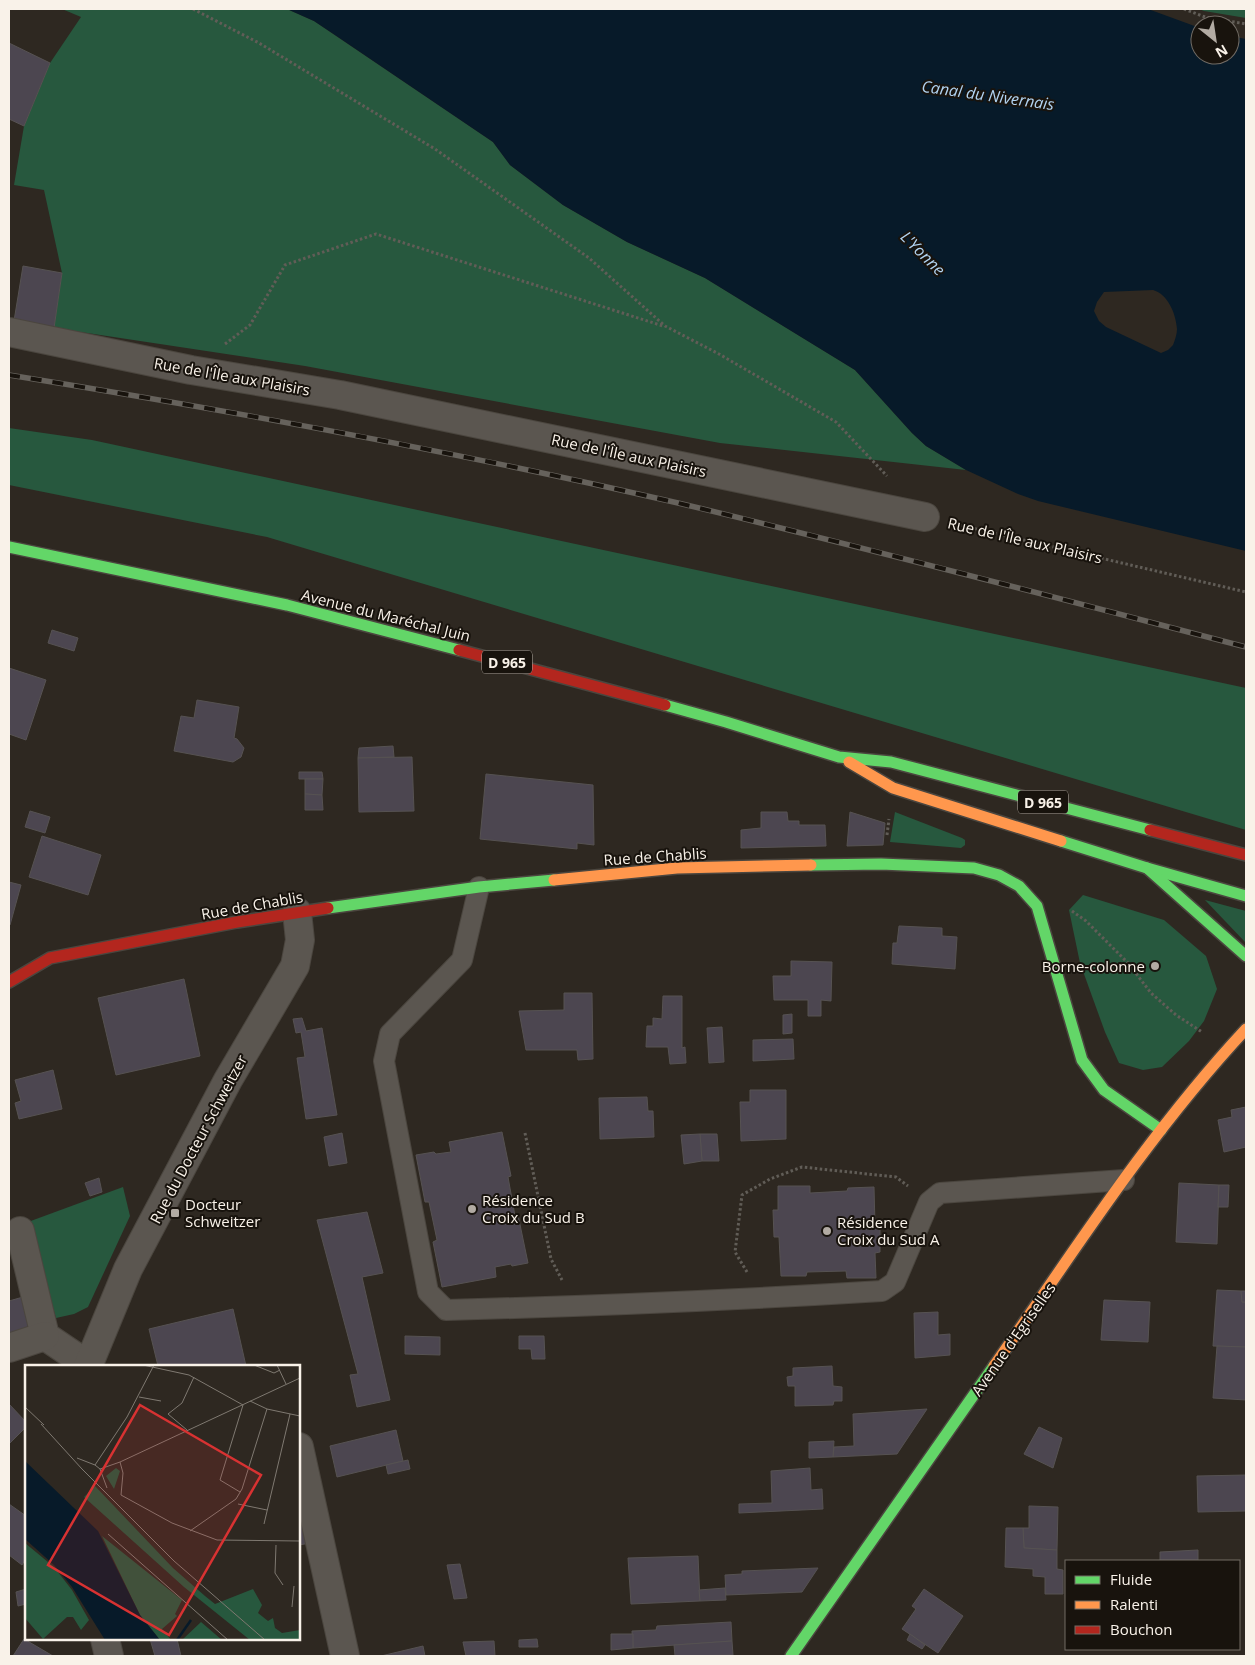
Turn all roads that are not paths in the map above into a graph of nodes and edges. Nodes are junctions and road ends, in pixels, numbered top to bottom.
1 (9, 332) edge
2 (925, 517) road end
3 (9, 547) edge
4 (838, 757) junction
5 (1246, 855) edge
6 (1147, 868) junction
7 (479, 887) junction
8 (1246, 896) edge
9 (297, 912) junction
10 (1246, 956) edge
11 (9, 982) edge
12 (1246, 1029) edge
13 (1161, 1130) junction
14 (1124, 1180) junction
15 (20, 1231) dead end
16 (44, 1336) junction
17 (9, 1348) edge
18 (87, 1365) edge
19 (88, 1365) edge
20 (300, 1452) edge
21 (105, 1640) edge
22 (109, 1656) edge
23 (345, 1656) edge
24 (791, 1656) edge

1 - 2 street, Rue de l'Île aux Plaisirs
3 - 4 street, Avenue du Maréchal Juin / D 965
4 - 5 street, Avenue du Maréchal Juin / D 965
4 - 6 street, Avenue du Maréchal Juin / D 965
6 - 8 street, Avenue du Maréchal Juin / D 965
6 - 10 street
7 - 9 street, Rue de Chablis
7 - 13 street, Rue de Chablis
7 - 14 lane
9 - 11 street, Rue de Chablis
9 - 19 street, Rue du Docteur Schweitzer
12 - 13 street, Avenue d'Egriselles
13 - 14 street, Avenue d'Egriselles
14 - 24 street, Avenue d'Egriselles
15 - 16 street
16 - 17 street
16 - 18 street
20 - 23 street
21 - 22 street

